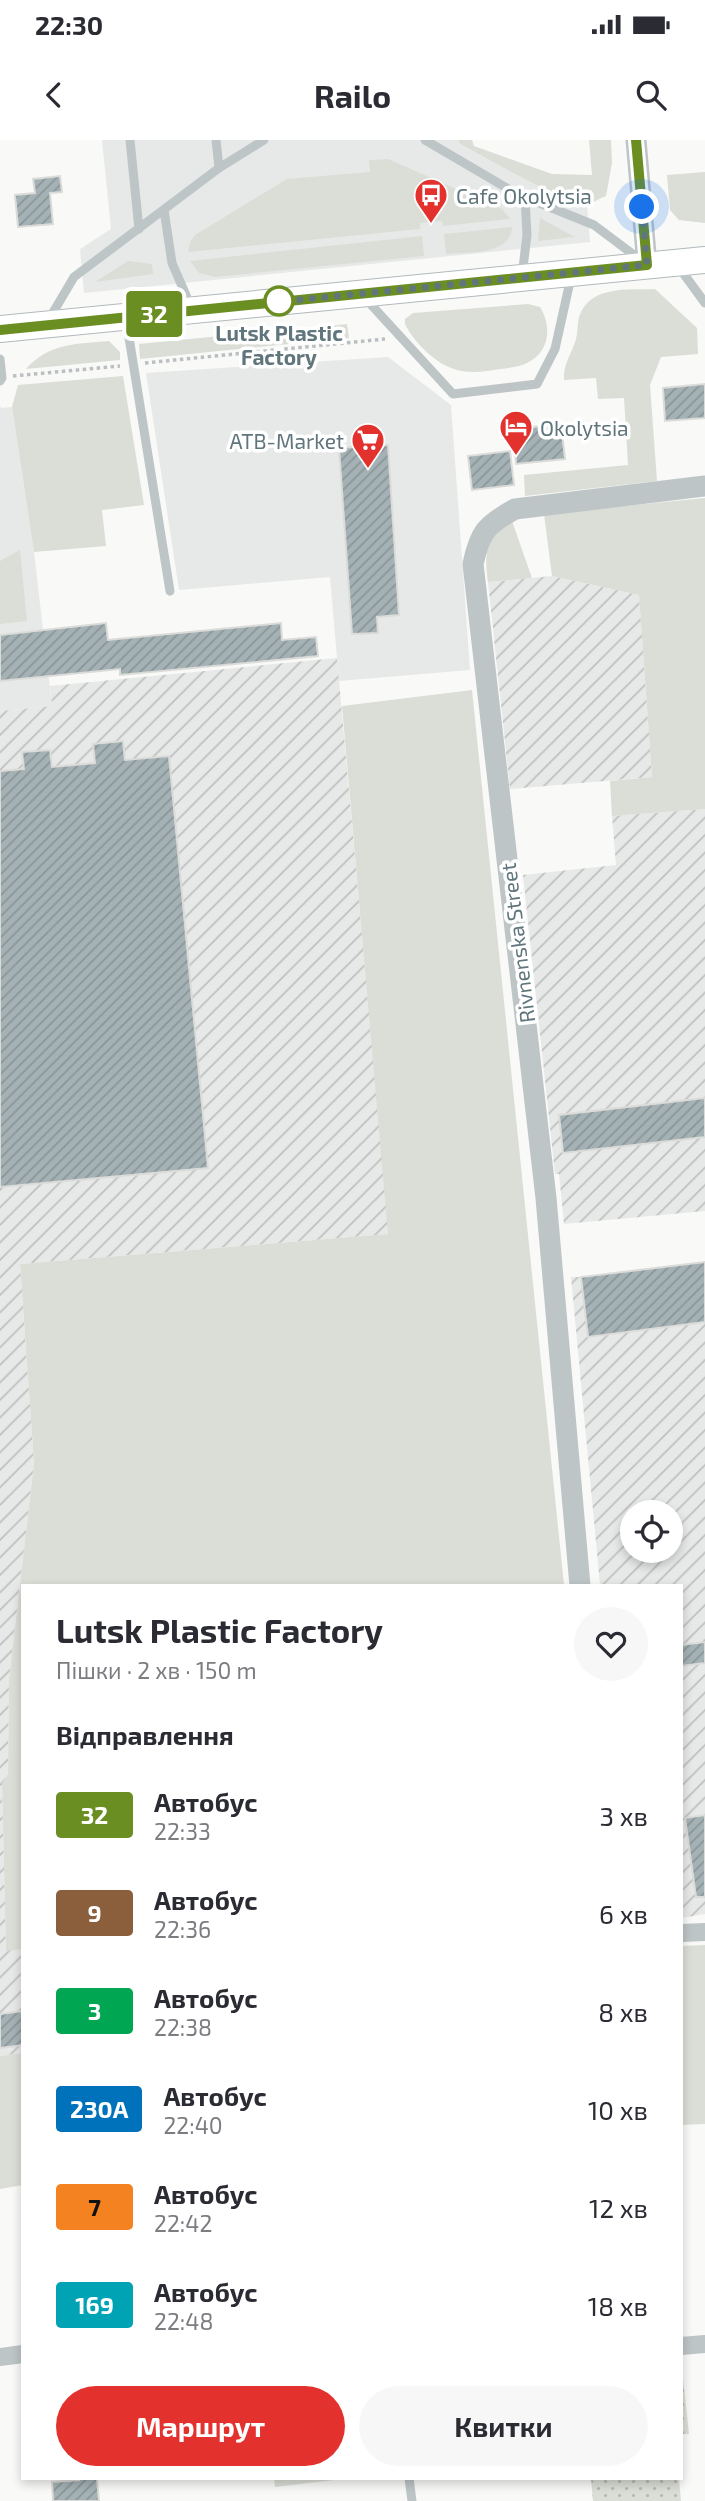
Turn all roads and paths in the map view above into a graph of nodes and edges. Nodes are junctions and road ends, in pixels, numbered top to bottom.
1 (130, 140) edge
2 (216, 140) edge
3 (264, 140) edge
4 (425, 140) edge
5 (636, 140) edge
6 (219, 169) junction
7 (525, 197) junction
8 (164, 210) junction
9 (139, 229) junction
10 (705, 260) edge
11 (675, 262) junction
12 (647, 265) junction
13 (572, 272) junction
14 (522, 277) junction
15 (361, 293) junction
16 (705, 303) edge
17 (193, 310) junction
18 (126, 317) junction
19 (45, 325) junction
20 (0, 330) edge
21 (401, 337) junction
22 (0, 359) edge
23 (134, 364) junction
24 (1, 379) edge
25 (705, 486) edge
26 (170, 591) dead end
27 (580, 1584) edge
28 (705, 1932) edge
29 (683, 1933) edge
30 (705, 2344) edge
31 (683, 2346) edge
32 (21, 2354) edge
33 (0, 2357) edge
34 (409, 2480) edge
35 (412, 2501) edge

1 - 9 lane
2 - 6 lane
3 - 6 lane
4 - 7 lane
5 - 12 street
6 - 8 lane
7 - 12 lane
7 - 14 lane
8 - 9 lane
8 - 17 lane
9 - 19 lane
10 - 11 main road
11 - 12 main road
11 - 16 lane
12 - 13 main road
13 - 14 main road
13 - 21 lane
14 - 15 main road
15 - 17 main road
15 - 21 lane
17 - 18 main road
18 - 19 main road
18 - 23 lane
19 - 20 main road
21 - 23 path
22 - 24 lane
23 - 24 path
23 - 26 lane
25 - 27 street, Rivnenska Street
28 - 29 street
30 - 31 street
32 - 33 street
34 - 35 lane

